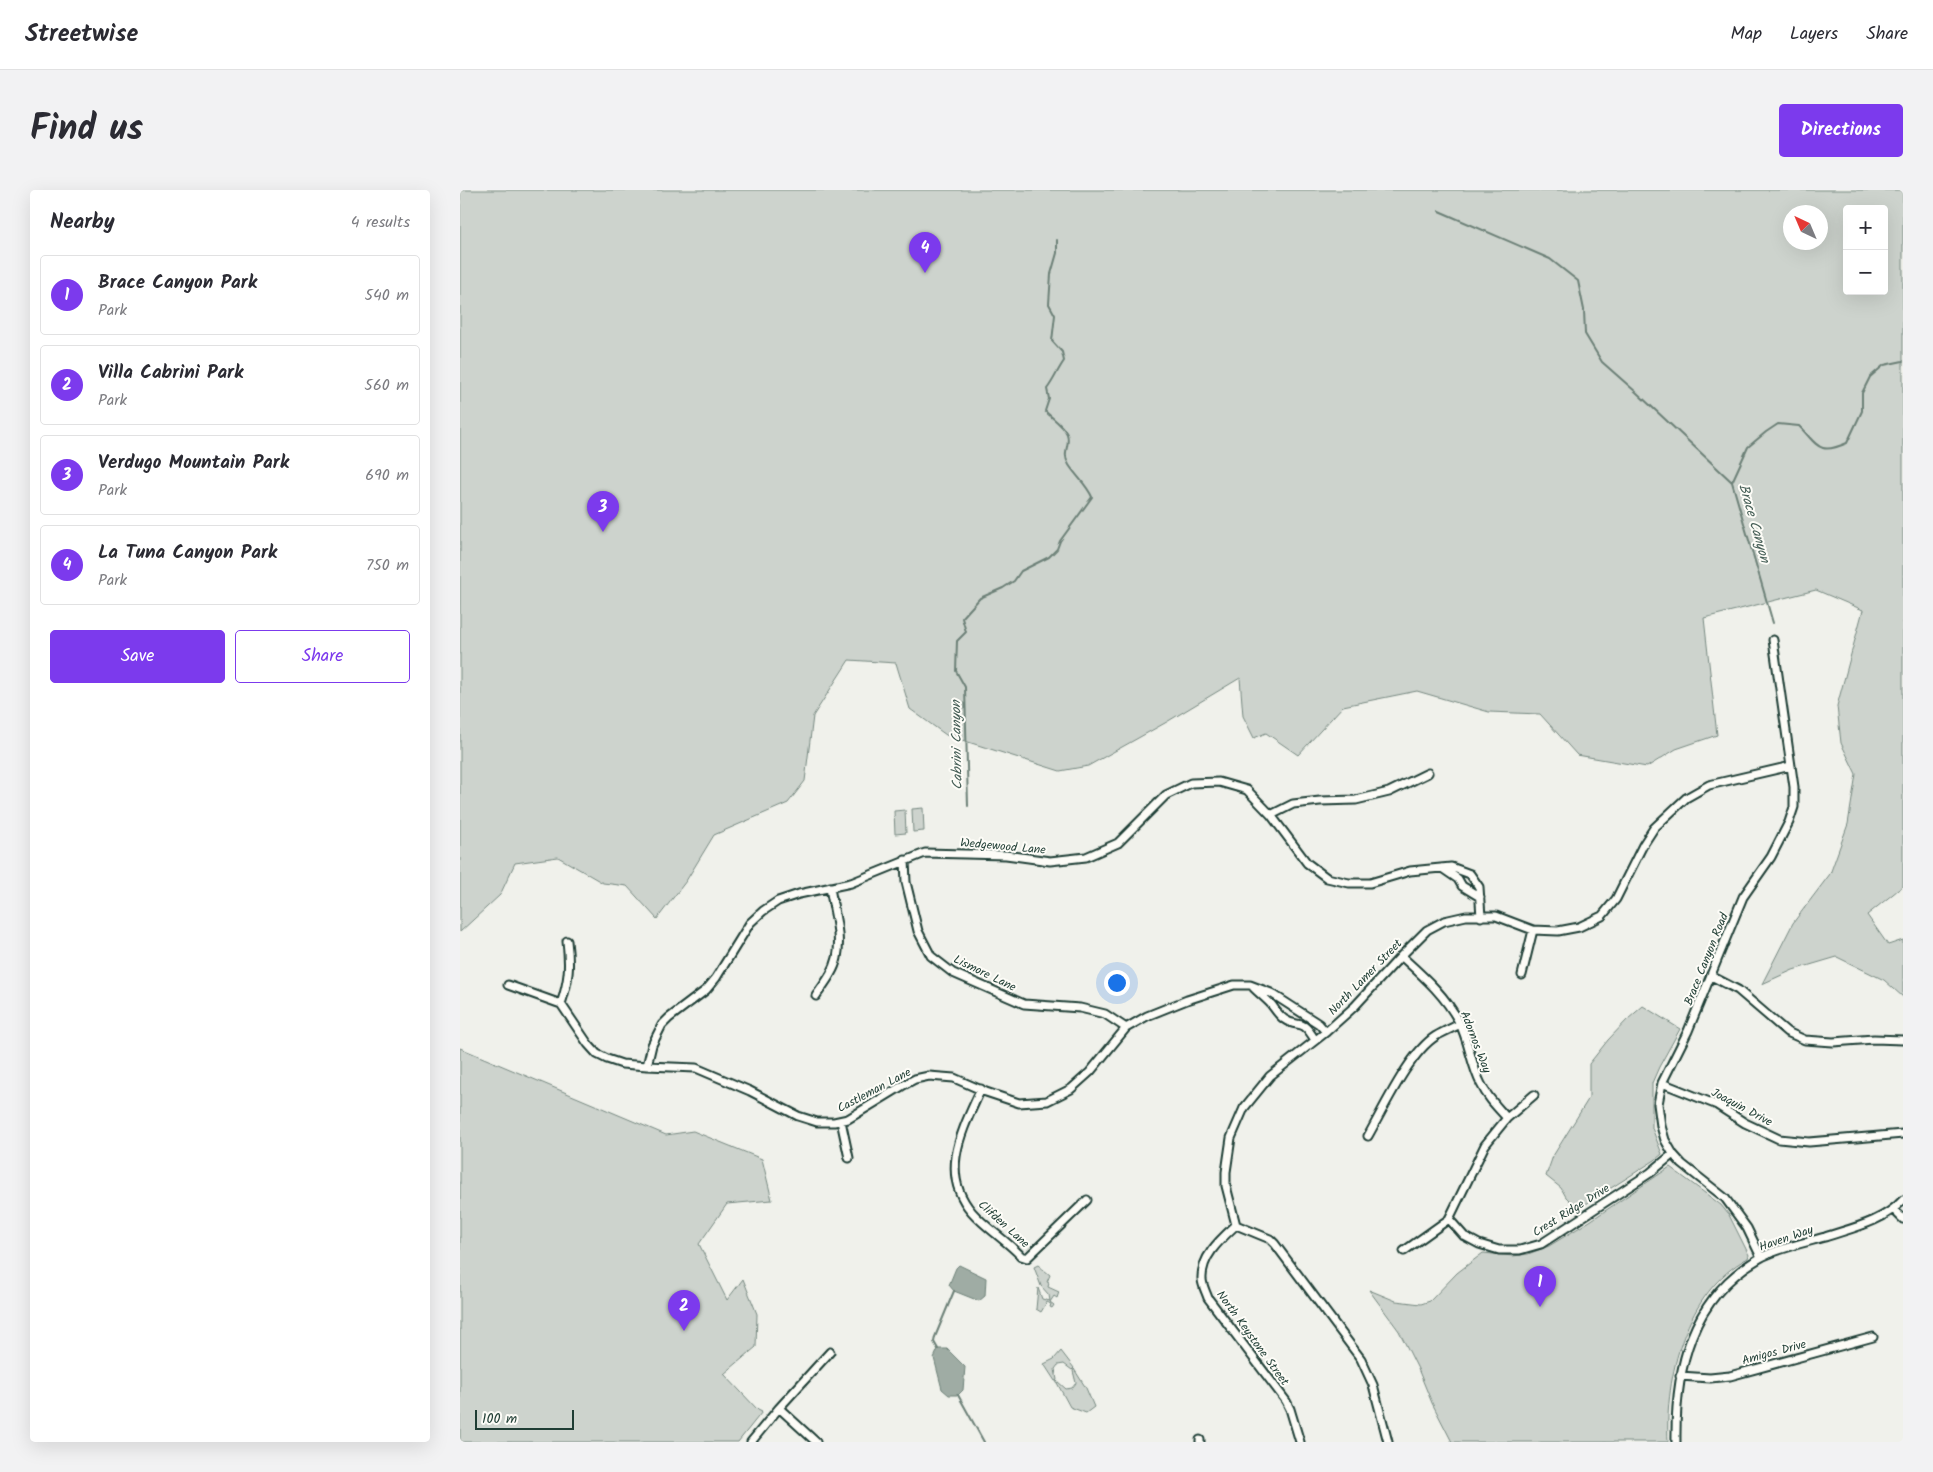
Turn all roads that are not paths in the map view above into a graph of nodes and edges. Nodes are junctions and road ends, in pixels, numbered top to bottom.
1 (1773, 640) dead end
2 (1791, 766) junction
3 (1428, 773) dead end
4 (1271, 815) junction
5 (905, 860) junction
6 (1442, 868) junction
7 (830, 887) junction
8 (1480, 896) junction
9 (1481, 917) junction
10 (1533, 930) junction
11 (567, 941) dead end
12 (1401, 956) junction
13 (1522, 975) dead end
14 (1711, 976) junction
15 (508, 985) dead end
16 (1250, 985) junction
17 (816, 996) dead end
18 (560, 1004) junction
19 (1460, 1024) junction
20 (1126, 1028) junction
21 (1326, 1032) junction
22 (1315, 1040) junction
23 (1903, 1040) edge
24 (646, 1066) junction
25 (1662, 1083) junction
26 (980, 1089) junction
27 (1534, 1095) dead end
28 (1506, 1118) junction
29 (841, 1121) junction
30 (1903, 1134) edge
31 (1368, 1136) dead end
32 (1673, 1154) junction
33 (849, 1158) dead end
34 (1087, 1200) dead end
35 (1903, 1200) edge
36 (1894, 1210) junction
37 (1449, 1219) junction
38 (1903, 1219) edge
39 (1236, 1225) junction
40 (1404, 1251) dead end
41 (1761, 1257) junction
42 (1873, 1337) dead end
43 (830, 1352) dead end
44 (1680, 1376) junction
45 (779, 1408) junction
46 (751, 1442) edge
47 (816, 1442) edge
48 (1300, 1442) edge
49 (1388, 1442) edge
50 (1676, 1442) edge

1 - 2 street, Brace Canyon Road
2 - 10 street, North Lamer Street
2 - 14 street, Brace Canyon Road
3 - 4 street
4 - 5 street, Wedgewood Lane
4 - 6 street, Wedgewood Lane
5 - 7 street, Wedgewood Lane
5 - 20 street, Lismore Lane
6 - 8 street
6 - 8 street, Wedgewood Lane
7 - 17 street
7 - 24 street, Wedgewood Lane
8 - 9 street, Wedgewood Lane
9 - 10 street, North Lamer Street
9 - 12 street, North Lamer Street
10 - 13 street
11 - 18 street
12 - 19 street, Adornos Way
12 - 21 street, North Lamer Street
14 - 23 street
14 - 25 street, Brace Canyon Road
15 - 18 street
16 - 20 street, Castleman Lane
16 - 21 street, Castleman Lane
16 - 22 street
18 - 24 street, Castleman Lane
19 - 28 street, Adornos Way
19 - 31 street
20 - 26 street, Castleman Lane
21 - 22 street, North Lamer Street
22 - 39 street, North Lamer Street
24 - 29 street, Castleman Lane
25 - 30 street, Joaquin Drive
25 - 32 street, Brace Canyon Road
26 - 29 street, Castleman Lane
26 - 34 street, Clifden Lane
27 - 28 street
28 - 37 street
29 - 33 street
32 - 37 street, Crest Ridge Drive
32 - 41 street, Brace Canyon Road
35 - 36 street, Haven Way
36 - 38 street
36 - 41 street, Haven Way
37 - 40 street
39 - 48 street, North Keystone Street
39 - 49 street
41 - 44 street, Haven Way
42 - 44 street, Amigos Drive
43 - 45 street
44 - 50 street, Haven Way
45 - 46 street
45 - 47 street

